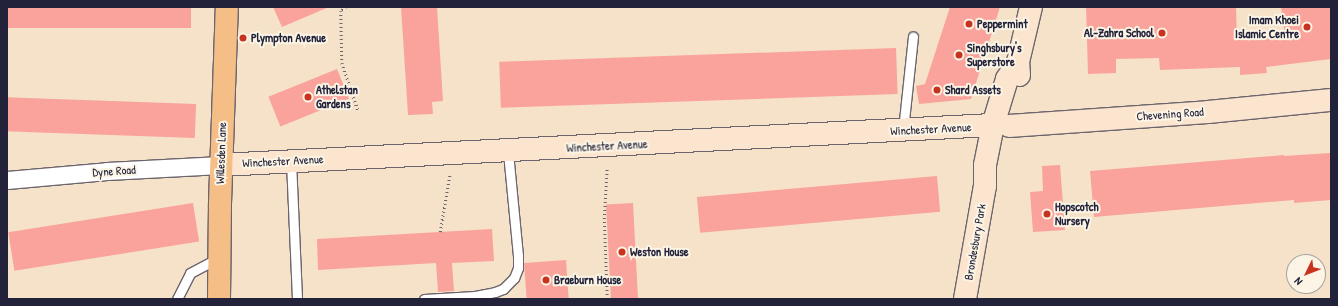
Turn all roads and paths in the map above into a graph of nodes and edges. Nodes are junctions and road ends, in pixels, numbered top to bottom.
1 (227, 7) edge
2 (346, 7) edge
3 (1031, 7) edge
4 (913, 37) dead end
5 (1331, 100) edge
6 (358, 110) dead end
7 (1001, 126) junction
8 (903, 130) junction
9 (607, 146) junction
10 (508, 152) junction
11 (453, 154) junction
12 (291, 160) junction
13 (221, 165) junction
14 (7, 180) edge
15 (440, 232) dead end
16 (219, 258) junction
17 (966, 294) edge
18 (177, 299) edge
19 (219, 299) edge
20 (297, 299) edge
21 (424, 299) edge
22 (607, 299) edge

1 - 13 main road, Willesden Lane
2 - 6 path
3 - 7 street, Brondesbury Park
4 - 8 lane
5 - 7 street, Chevening Road
7 - 8 street, Winchester Avenue
7 - 17 street, Brondesbury Park
8 - 9 street, Winchester Avenue
9 - 10 street, Winchester Avenue
9 - 22 path
10 - 11 street, Winchester Avenue
10 - 21 lane
11 - 12 street, Winchester Avenue
11 - 15 path
12 - 13 street, Winchester Avenue
12 - 20 lane
13 - 14 street, Dyne Road
13 - 16 main road, Willesden Lane
16 - 18 lane
16 - 19 main road, Willesden Lane

